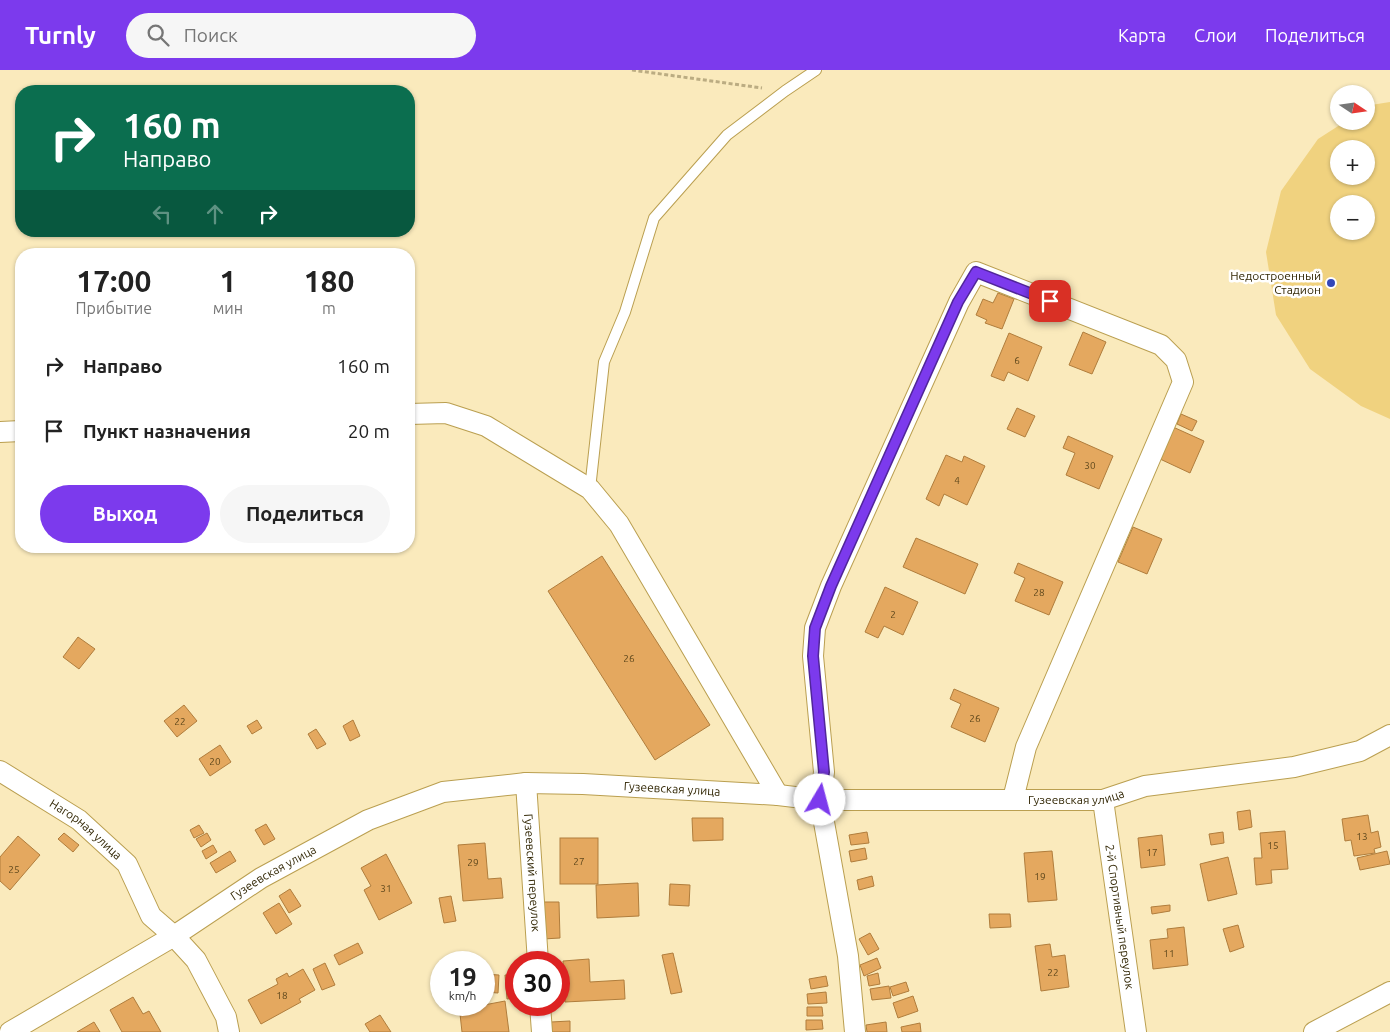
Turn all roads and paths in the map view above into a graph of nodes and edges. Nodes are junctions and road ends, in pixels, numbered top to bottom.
1 (632, 70) edge
2 (816, 70) edge
3 (785, 91) junction
4 (415, 414) edge
5 (15, 431) edge
6 (0, 432) edge
7 (590, 488) junction
8 (1390, 735) edge
9 (0, 772) edge
10 (526, 783) junction
11 (778, 795) junction
12 (820, 800) junction
13 (1013, 800) junction
14 (1103, 800) junction
15 (174, 936) junction
16 (537, 951) edge
17 (1390, 992) edge
18 (541, 1016) edge
19 (10, 1032) edge
20 (229, 1032) edge
21 (542, 1032) edge
22 (855, 1032) edge
23 (1136, 1032) edge
24 (1314, 1032) edge

1 - 3 path
2 - 3 lane
3 - 7 lane
4 - 7 street
5 - 6 street
7 - 11 street
8 - 14 street, Гузеевская улица
9 - 15 street, Нагорная улица
10 - 11 street, Гузеевская улица
10 - 15 street, Гузеевская улица
10 - 16 street, Гузеевский переулок
11 - 12 street, Гузеевская улица
12 - 13 street, Гузеевская улица
12 - 13 street
12 - 22 street
13 - 14 street, Гузеевская улица
14 - 23 street, 2-й Спортивный переулок
15 - 19 street, Гузеевская улица
15 - 20 street, Нагорная улица
17 - 24 street
18 - 21 street

